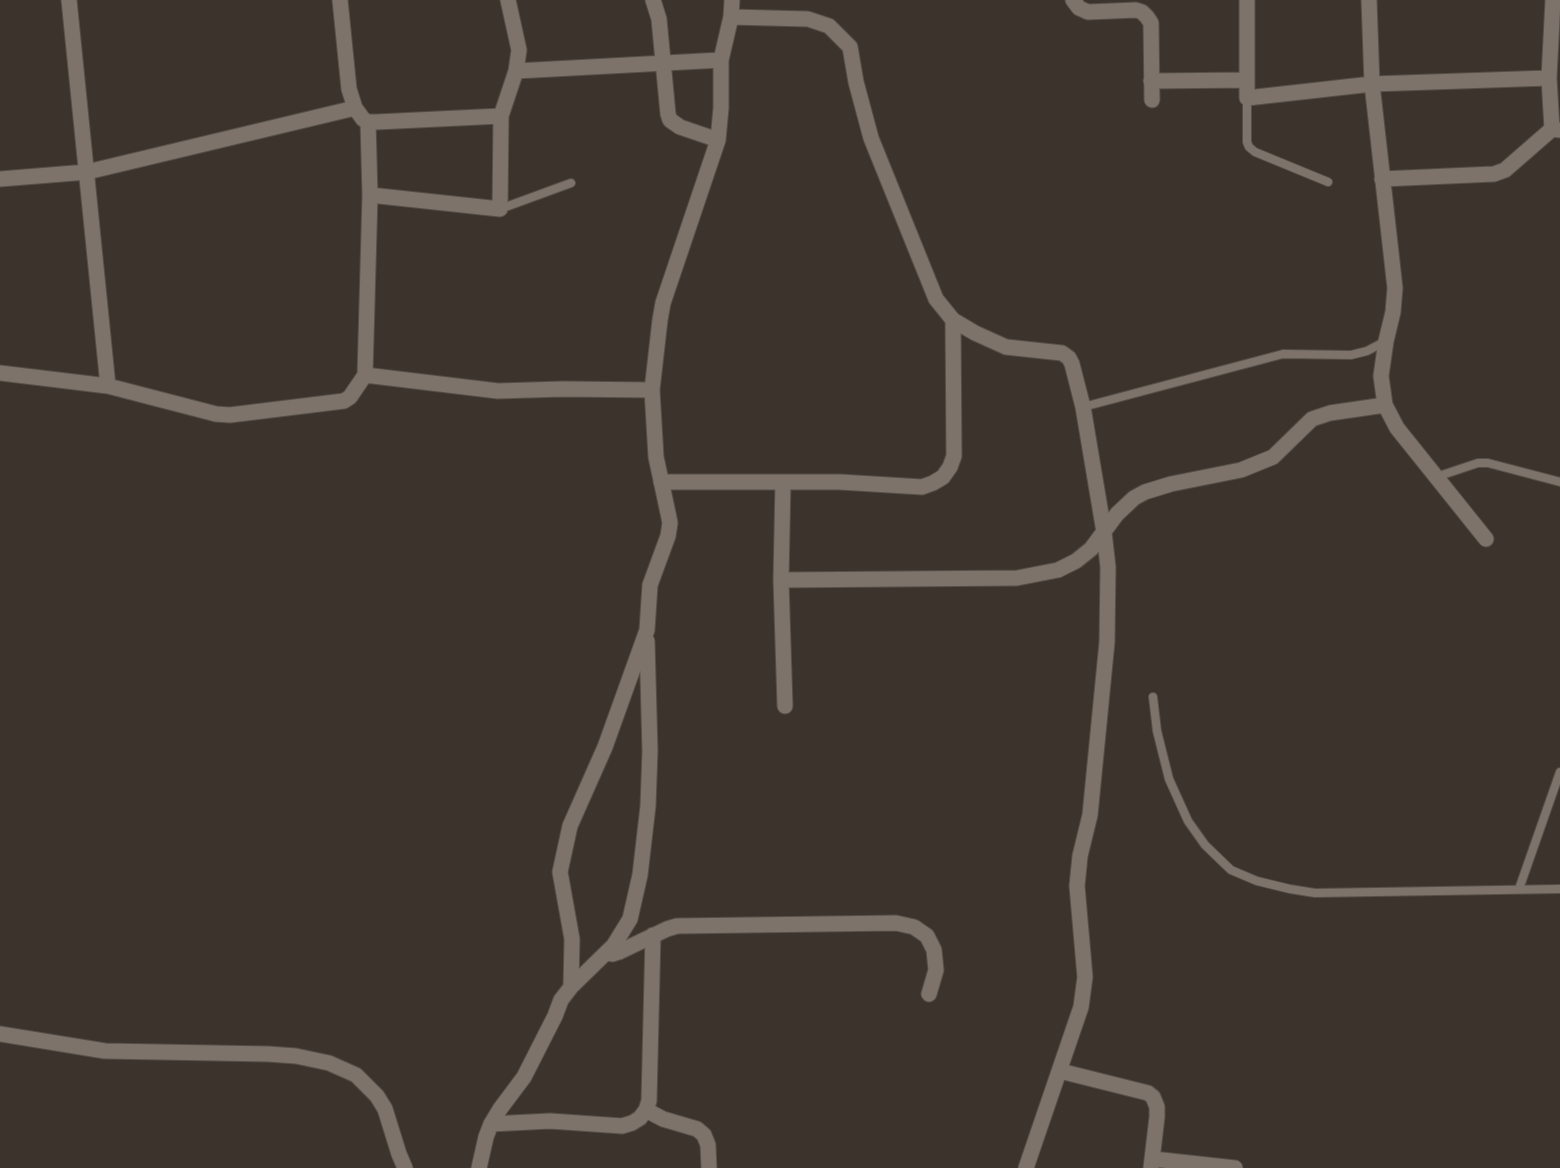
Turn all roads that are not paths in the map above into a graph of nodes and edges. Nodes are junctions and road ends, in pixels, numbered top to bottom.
1 (69, 0) edge
2 (340, 0) edge
3 (508, 0) edge
4 (653, 0) edge
5 (732, 0) edge
6 (1073, 0) edge
7 (1247, 0) edge
8 (1369, 0) edge
9 (1553, 0) edge
10 (731, 17) junction
11 (1556, 35) edge
12 (721, 60) junction
13 (663, 64) junction
14 (516, 71) junction
15 (1549, 78) junction
16 (1247, 80) junction
17 (1151, 81) junction
18 (1372, 84) junction
19 (1247, 98) junction
20 (1152, 100) dead end
21 (355, 108) junction
22 (501, 116) junction
23 (368, 122) junction
24 (1556, 130) edge
25 (718, 140) junction
26 (86, 172) junction
27 (0, 179) edge
28 (1382, 179) junction
29 (1328, 182) dead end
30 (571, 183) dead end
31 (370, 195) junction
32 (500, 209) junction
33 (953, 320) junction
34 (1386, 340) junction
35 (0, 373) edge
36 (366, 375) junction
37 (108, 386) junction
38 (652, 390) junction
39 (1385, 405) junction
40 (1083, 407) junction
41 (1436, 477) junction
42 (661, 482) junction
43 (783, 482) junction
44 (1560, 482) edge
45 (1104, 532) junction
46 (1486, 539) dead end
47 (781, 580) junction
48 (647, 630) junction
49 (1153, 697) dead end
50 (785, 706) dead end
51 (1560, 772) edge
52 (1519, 889) junction
53 (1560, 889) edge
54 (652, 935) junction
55 (606, 953) junction
56 (571, 987) junction
57 (929, 994) dead end
58 (0, 1034) edge
59 (1060, 1071) junction
60 (646, 1110) junction
61 (492, 1124) junction
62 (1152, 1164) edge
63 (405, 1168) edge
64 (479, 1168) edge
65 (709, 1168) edge
66 (1026, 1168) edge
67 (1235, 1168) edge

1 - 26 street
2 - 21 street
3 - 14 street
4 - 13 street
5 - 10 street
6 - 17 street
7 - 16 street
8 - 18 street
9 - 11 street
10 - 12 street
10 - 33 street
11 - 15 street
12 - 13 street
12 - 25 street
13 - 14 street
13 - 25 street
14 - 22 street
15 - 18 street
15 - 24 street
16 - 17 street
16 - 19 street
17 - 20 street
18 - 19 street
18 - 28 street
19 - 29 lane
21 - 23 street
21 - 26 street
22 - 23 street
22 - 32 street
23 - 31 street
24 - 28 street
25 - 38 street
26 - 27 street
26 - 37 street
28 - 34 street
30 - 32 lane
31 - 32 street
31 - 36 street
33 - 40 street
33 - 43 street
34 - 39 street
34 - 40 lane
35 - 37 street
36 - 37 street
36 - 38 street
38 - 42 street
39 - 41 street
39 - 45 street
40 - 45 street
41 - 44 lane
41 - 46 street
42 - 43 street
42 - 48 street
43 - 47 street
45 - 47 street
45 - 59 street
47 - 50 street
48 - 55 street
48 - 56 street
49 - 52 lane
51 - 52 lane
52 - 53 lane
54 - 55 street
54 - 57 street
54 - 60 street
55 - 56 street
56 - 61 street
58 - 63 street
59 - 62 street
59 - 66 street
60 - 61 street
60 - 65 street
61 - 64 street
62 - 67 street

